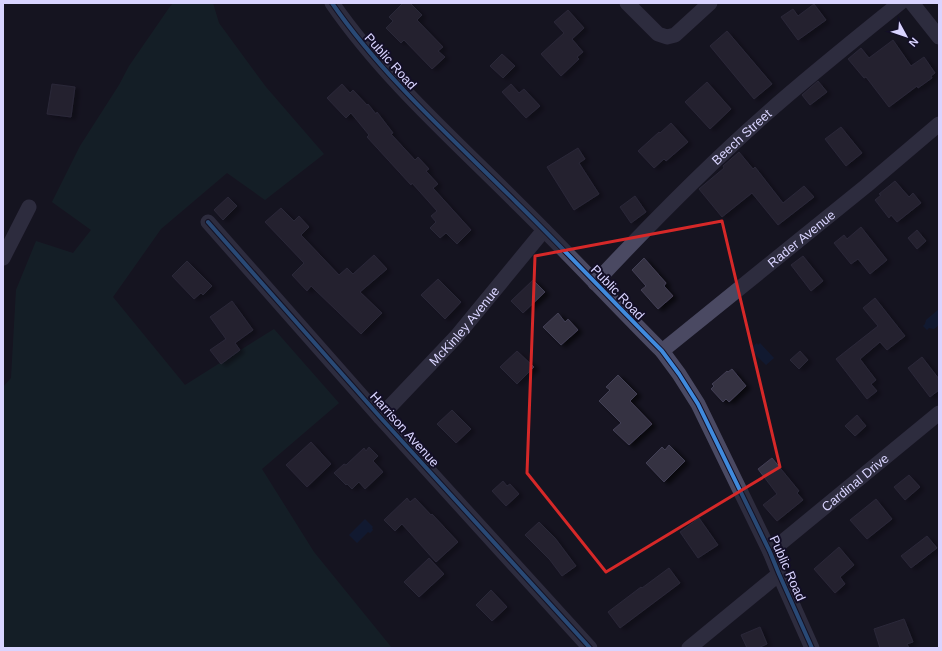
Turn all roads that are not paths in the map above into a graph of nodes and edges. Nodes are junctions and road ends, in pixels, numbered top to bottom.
1 (332, 3) edge
2 (627, 3) edge
3 (710, 3) edge
4 (900, 3) edge
5 (912, 3) edge
6 (939, 37) edge
7 (939, 124) edge
8 (29, 207) dead end
9 (208, 222) dead end
10 (544, 230) junction
11 (3, 258) edge
12 (595, 283) junction
13 (662, 351) junction
14 (939, 413) edge
15 (380, 417) junction
16 (770, 552) junction
17 (779, 574) junction
18 (590, 648) edge
19 (690, 648) edge
20 (812, 648) edge

1 - 10 street, Public Road
2 - 3 street
4 - 12 street, Beech Street
5 - 6 street
7 - 13 street, Rader Avenue
8 - 11 street
9 - 15 street, Harrison Avenue
10 - 12 street, Public Road
10 - 15 street, McKinley Avenue
12 - 13 street, Public Road
13 - 16 street, Public Road
14 - 16 street, Cardinal Drive
15 - 18 street, Harrison Avenue
16 - 17 street, Public Road
17 - 19 street
17 - 20 street, Public Road

